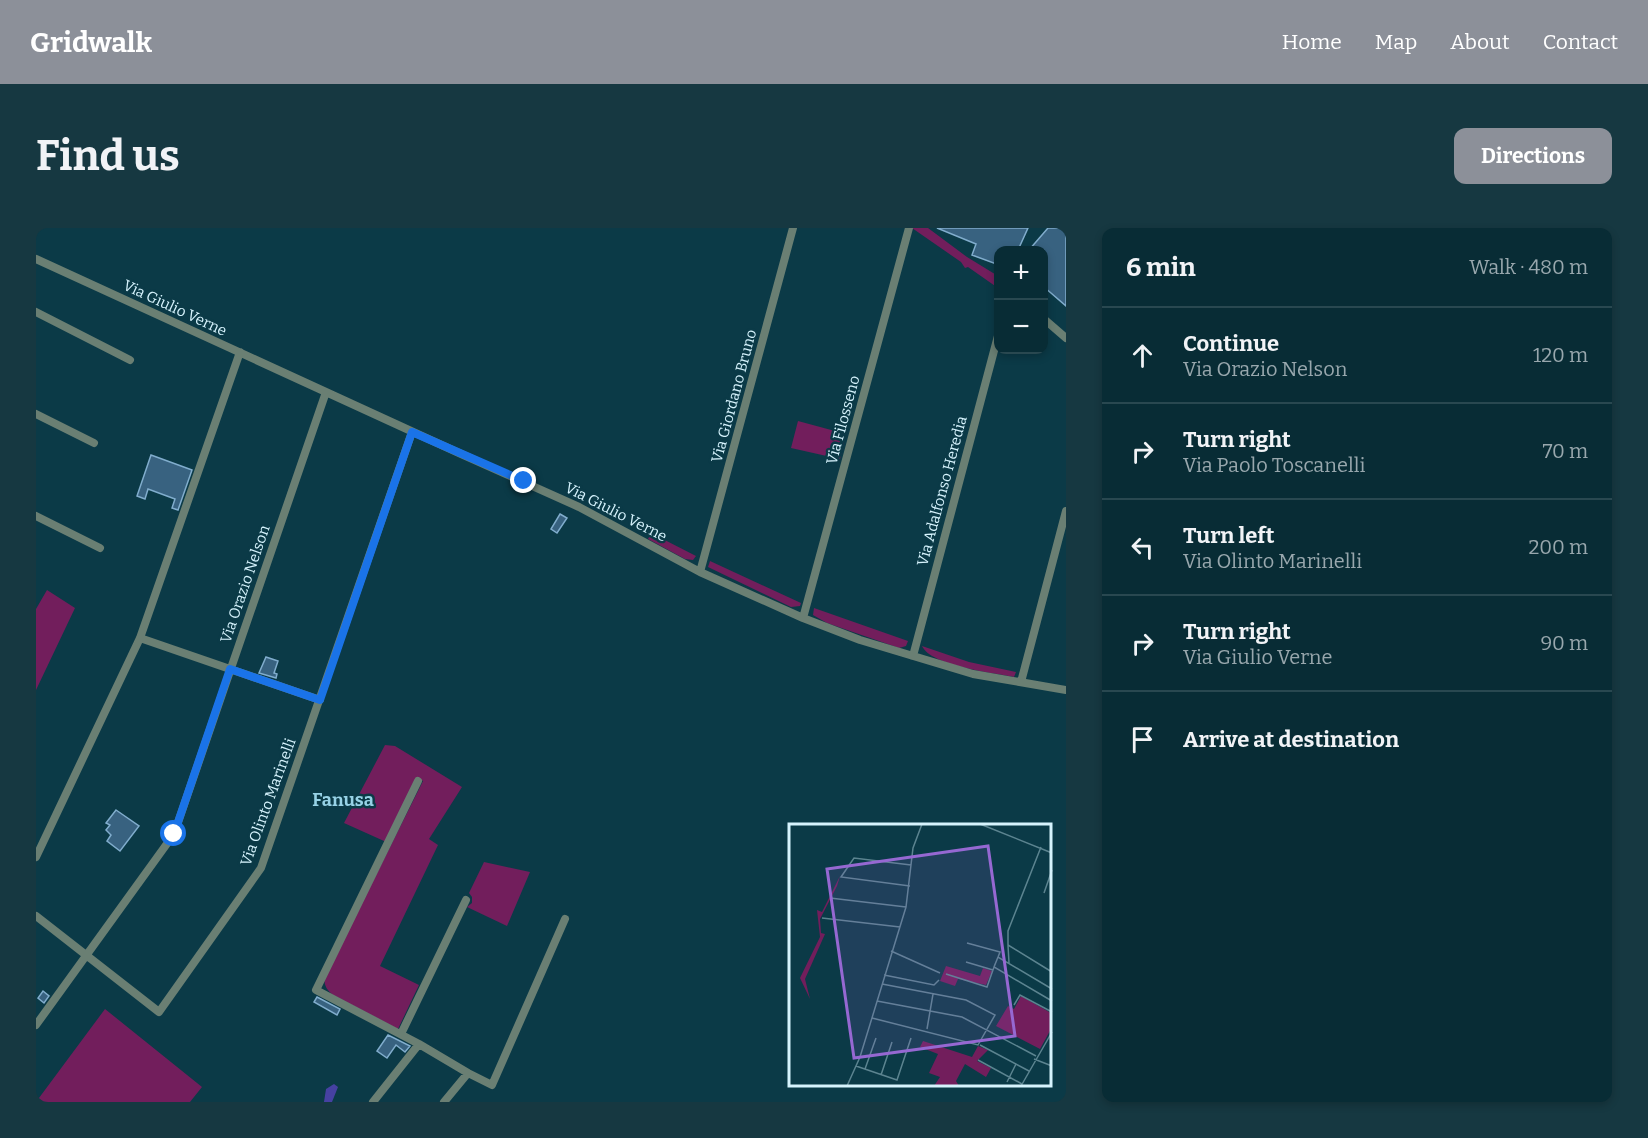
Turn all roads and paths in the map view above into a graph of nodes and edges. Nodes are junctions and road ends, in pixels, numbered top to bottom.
1 (793, 228) edge
2 (909, 228) edge
3 (36, 259) edge
4 (36, 312) edge
5 (1048, 322) edge
6 (1066, 338) edge
7 (994, 351) edge
8 (240, 352) junction
9 (130, 360) dead end
10 (326, 392) junction
11 (36, 414) edge
12 (412, 432) junction
13 (94, 443) dead end
14 (1066, 511) edge
15 (36, 516) edge
16 (100, 548) dead end
17 (700, 572) junction
18 (803, 618) junction
19 (140, 638) junction
20 (913, 656) junction
21 (230, 669) junction
22 (1021, 682) junction
23 (1066, 690) edge
24 (320, 700) junction
25 (418, 781) dead end
26 (36, 857) edge
27 (466, 900) dead end
28 (36, 916) edge
29 (565, 919) dead end
30 (86, 955) junction
31 (36, 1025) edge
32 (401, 1034) junction
33 (419, 1044) junction
34 (468, 1073) junction
35 (374, 1102) edge
36 (444, 1102) edge

1 - 17 street, Via Giordano Bruno
2 - 18 street, Via Filosseno
3 - 8 street, Via Giulio Verne
4 - 9 street
5 - 6 street
7 - 20 street, Via Adalfonso Heredia
8 - 10 street, Via Giulio Verne
8 - 19 street
10 - 12 street, Via Giulio Verne
10 - 21 street, Via Orazio Nelson
11 - 13 street
12 - 17 street, Via Giulio Verne
12 - 24 street, Via Olinto Marinelli
14 - 22 street
15 - 16 street
17 - 18 street, Via Giulio Verne
18 - 20 street, Via Giulio Verne
19 - 21 street
19 - 26 street
20 - 22 street, Via Giulio Verne
21 - 24 street
21 - 30 street, Via Orazio Nelson
22 - 23 street, Via Giulio Verne
24 - 30 street, Via Olinto Marinelli
25 - 32 street
27 - 32 street
28 - 30 street, Via Olinto Marinelli
29 - 34 street
30 - 31 street, Via Orazio Nelson
32 - 33 street
33 - 34 street
33 - 35 street
34 - 36 street

